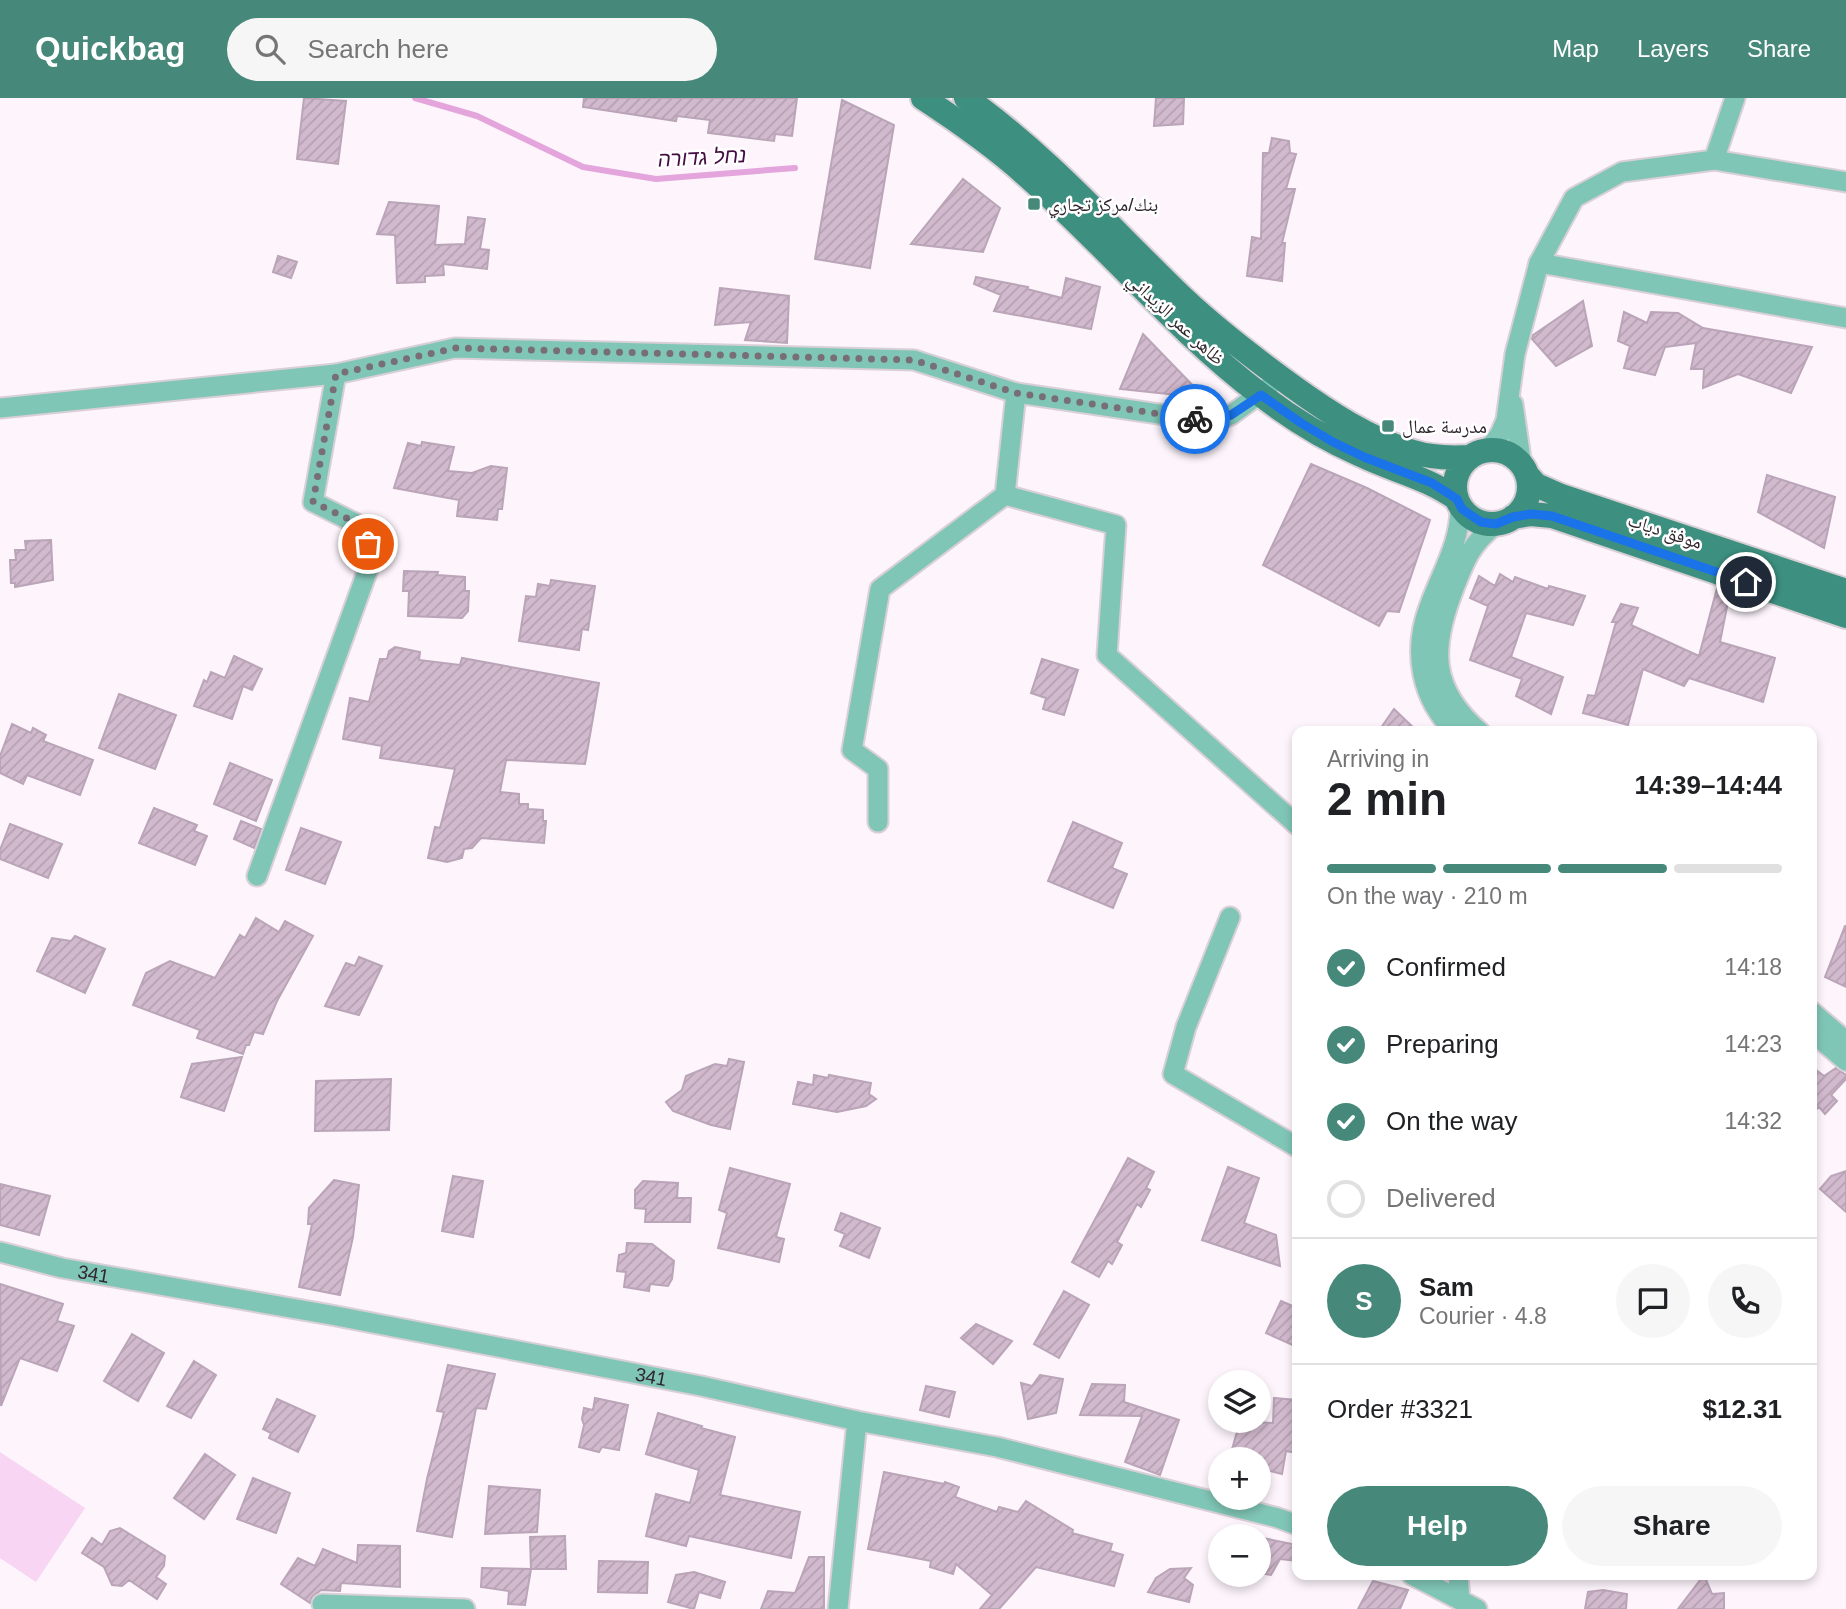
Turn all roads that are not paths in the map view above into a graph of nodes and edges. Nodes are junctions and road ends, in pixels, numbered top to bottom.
1 (923, 98) edge
2 (965, 98) edge
3 (1735, 98) edge
4 (1714, 160) junction
5 (1846, 182) edge
6 (1539, 263) junction
7 (1846, 318) edge
8 (336, 374) junction
9 (1279, 377) junction
10 (1510, 387) junction
11 (1016, 393) junction
12 (1261, 395) junction
13 (0, 408) edge
14 (1478, 454) junction
15 (1525, 471) junction
16 (1005, 495) junction
17 (1459, 502) junction
18 (1505, 520) junction
19 (1846, 591) edge
20 (1846, 616) edge
21 (1450, 726) edge
22 (1474, 726) edge
23 (1292, 821) edge
24 (878, 822) dead end
25 (257, 876) dead end
26 (1230, 917) dead end
27 (1817, 1016) edge
28 (1817, 1036) edge
29 (1846, 1041) edge
30 (1846, 1061) edge
31 (1292, 1144) edge
32 (0, 1252) edge
33 (857, 1421) junction
34 (1292, 1523) edge
35 (1422, 1580) edge
36 (1460, 1580) edge
37 (322, 1604) dead end
38 (1469, 1605) edge
39 (466, 1609) edge
40 (838, 1609) edge

1 - 12 main road, ظاهر عمر الزيداني
2 - 9 main road, ظاهر عمر الزيداني
3 - 4 street
4 - 5 street
4 - 6 street
6 - 7 street
6 - 10 street
8 - 11 street
8 - 13 street
8 - 25 street
9 - 12 street
9 - 14 main road, ظاهر عمر الزيداني
10 - 14 street
10 - 15 street
11 - 12 street
11 - 16 street
12 - 17 main road, ظاهر عمر الزيداني
14 - 15 main road
14 - 17 main road
15 - 18 main road
15 - 19 main road, موفق دياب
16 - 23 street
16 - 24 street
17 - 18 main road
17 - 21 street
18 - 20 main road, موفق دياب
18 - 22 street
26 - 31 street
27 - 29 street
28 - 30 street
32 - 33 street, 341
33 - 34 street, 341
33 - 40 street
35 - 38 street
36 - 38 street
37 - 39 street

